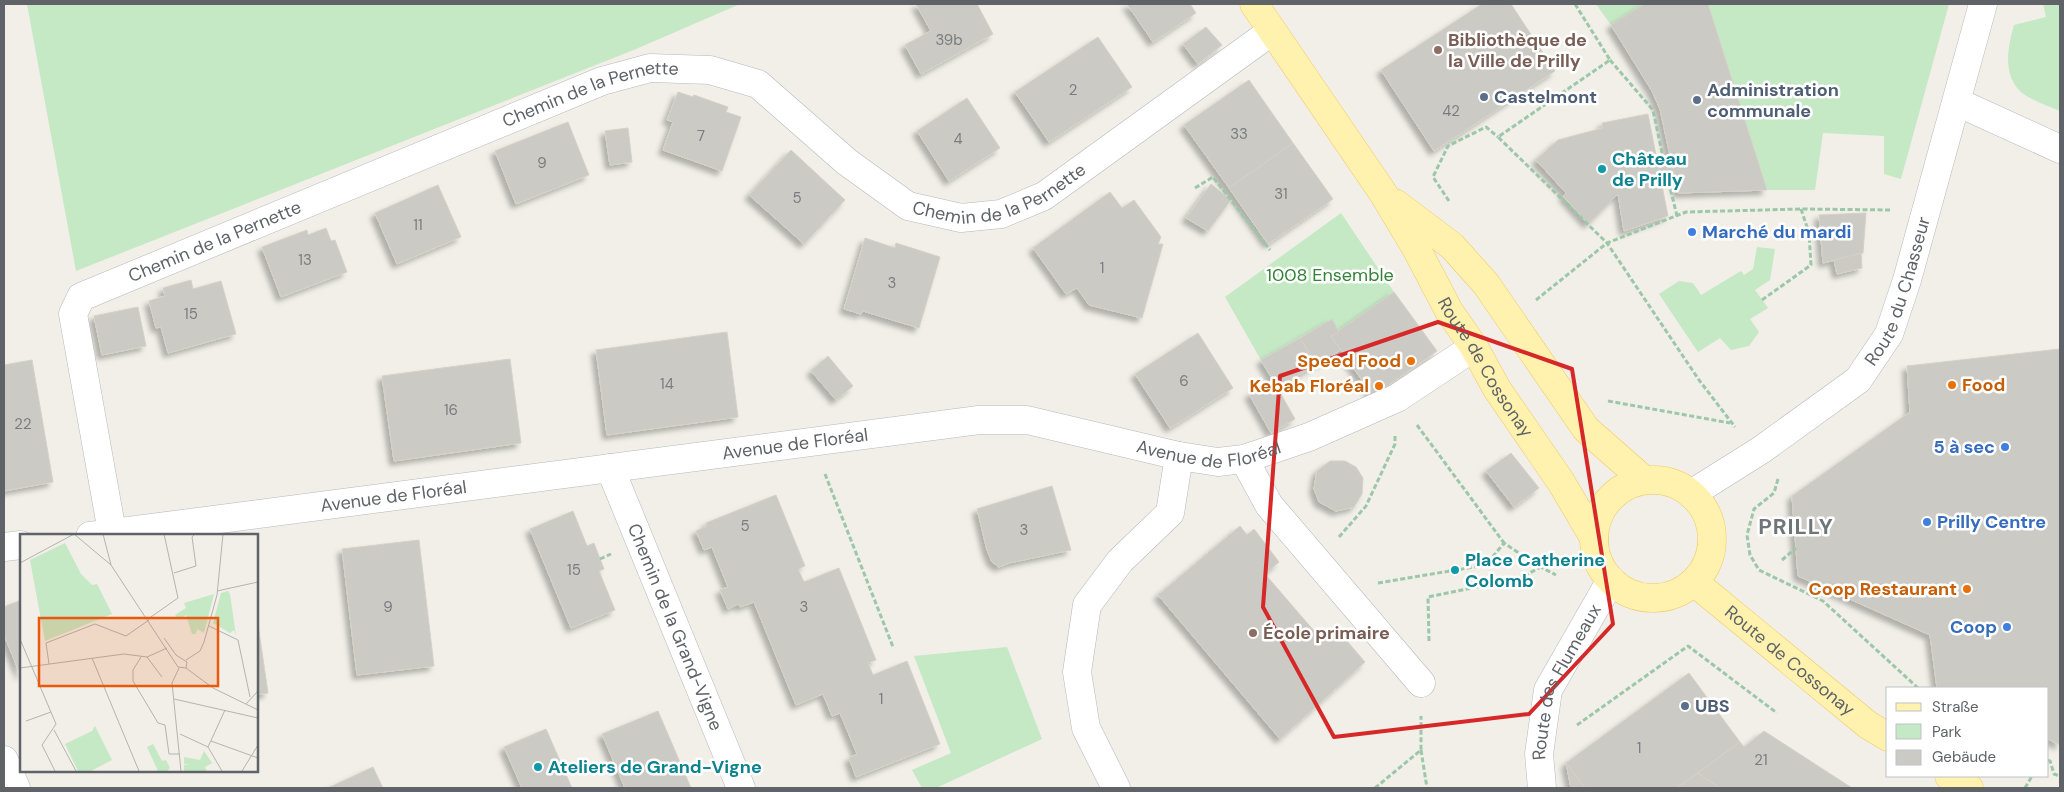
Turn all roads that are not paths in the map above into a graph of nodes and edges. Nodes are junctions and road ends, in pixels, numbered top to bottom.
1 (1983, 4) edge
2 (1266, 13) edge
3 (1957, 102) junction
4 (2060, 150) edge
5 (1383, 193) junction
6 (1474, 347) junction
7 (1180, 456) junction
8 (1244, 459) junction
9 (610, 468) junction
10 (1644, 480) junction
11 (1691, 494) junction
12 (101, 534) edge
13 (1594, 538) junction
14 (20, 545) edge
15 (4, 547) edge
16 (1611, 580) junction
17 (1694, 582) junction
18 (1421, 683) road end
19 (1886, 736) edge
20 (4, 760) edge
21 (1951, 777) edge
22 (16, 788) edge
23 (741, 788) edge
24 (1116, 788) edge
25 (1542, 788) edge
26 (1968, 788) edge

1 - 3 street, Route du Chasseur
2 - 5 main road, Route de Cossonay
2 - 12 street, Chemin de la Pernette
3 - 4 street
3 - 11 street, Route du Chasseur
5 - 6 main road, Route de Cossonay
5 - 10 main road, Route de Cossonay
6 - 8 street, Avenue de Floréal
6 - 13 main road, Route de Cossonay
7 - 8 street, Avenue de Floréal
7 - 9 street, Avenue de Floréal
7 - 24 street
8 - 18 street
9 - 12 street, Avenue de Floréal
9 - 23 street, Chemin de la Grand-Vigne
10 - 11 main road
10 - 13 main road
11 - 17 main road
13 - 16 main road
14 - 15 street
16 - 17 main road
16 - 25 street, Route des Flumeaux
17 - 19 main road, Route de Cossonay
20 - 22 street
21 - 26 main road

